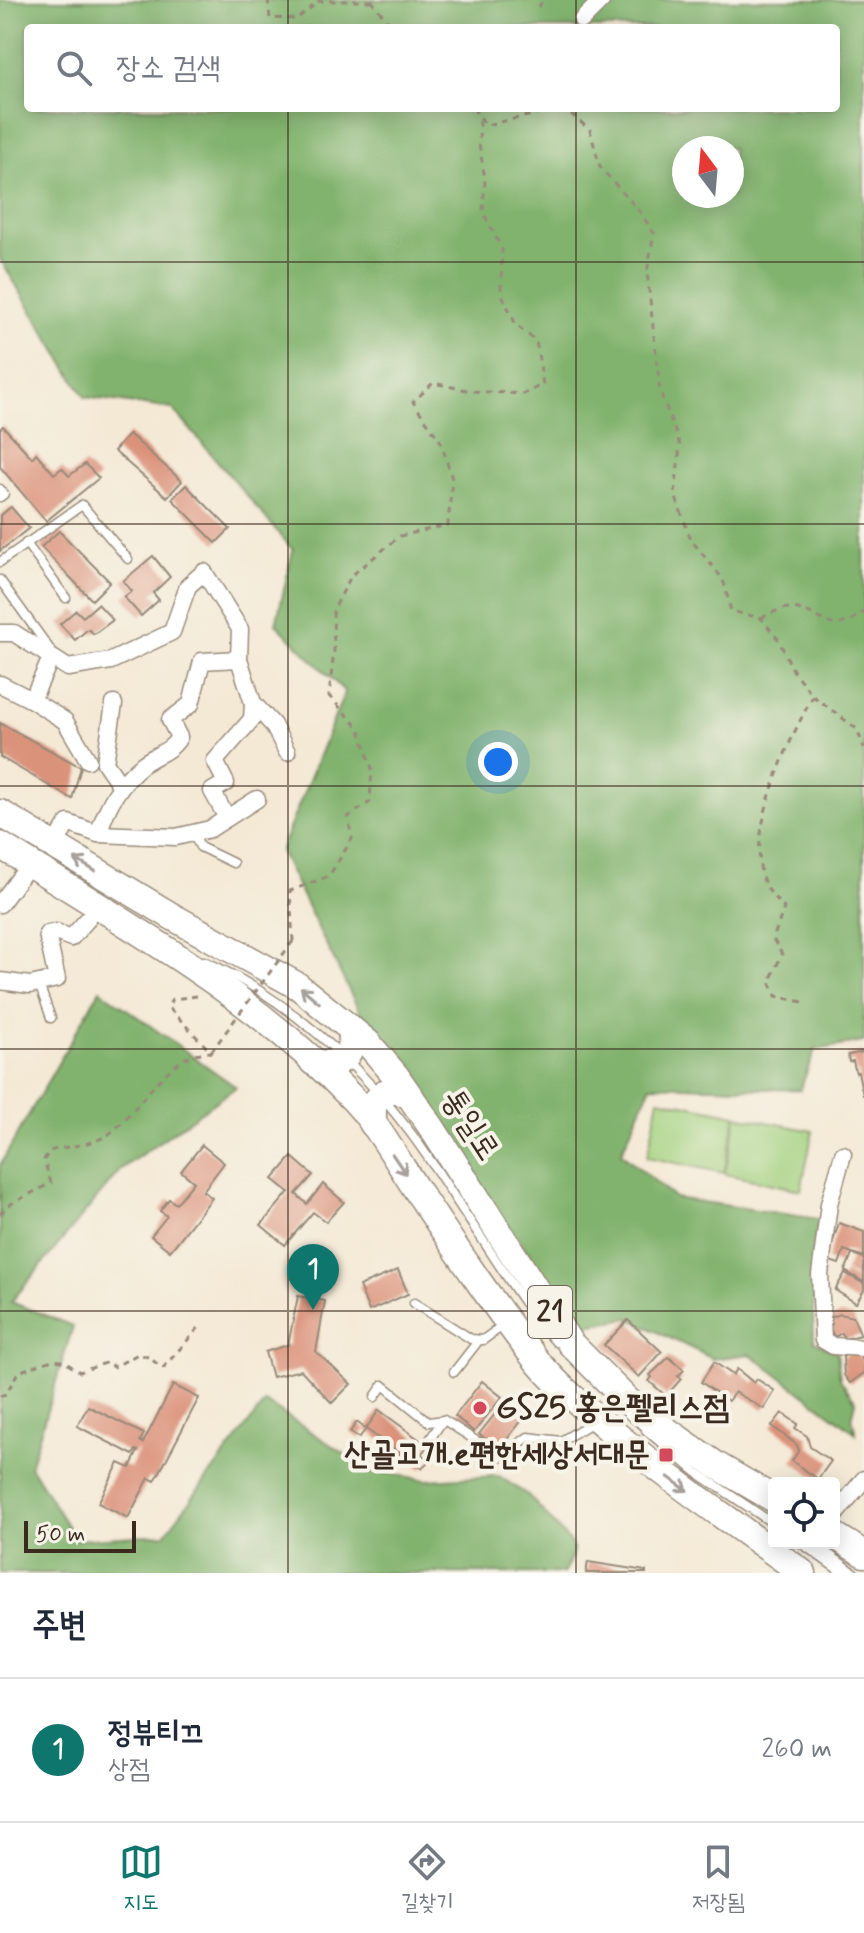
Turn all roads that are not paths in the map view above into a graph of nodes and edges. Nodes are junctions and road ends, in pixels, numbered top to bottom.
1 (602, 0) edge
2 (582, 20) dead end
3 (0, 489) edge
4 (0, 497) edge
5 (26, 543) junction
6 (128, 559) dead end
7 (0, 562) edge
8 (0, 580) edge
9 (66, 598) dead end
10 (0, 633) edge
11 (239, 659) junction
12 (56, 661) junction
13 (0, 684) edge
14 (32, 700) junction
15 (253, 703) junction
16 (114, 704) dead end
17 (287, 752) dead end
18 (88, 760) dead end
19 (121, 786) junction
20 (257, 799) dead end
21 (0, 813) edge
22 (227, 818) junction
23 (192, 833) junction
24 (98, 834) junction
25 (0, 845) edge
26 (54, 846) junction
27 (233, 863) dead end
28 (30, 864) junction
29 (0, 904) edge
30 (87, 920) dead end
31 (137, 929) junction
32 (197, 930) junction
33 (234, 975) junction
34 (0, 981) edge
35 (39, 984) junction
36 (51, 1018) dead end
37 (352, 1030) junction
38 (344, 1058) junction
39 (313, 1062) junction
40 (380, 1096) junction
41 (410, 1096) junction
42 (373, 1124) junction
43 (843, 1154) dead end
44 (479, 1235) junction
45 (414, 1303) dead end
46 (554, 1319) junction
47 (508, 1322) junction
48 (479, 1340) junction
49 (864, 1348) edge
50 (575, 1363) dead end
51 (454, 1372) dead end
52 (596, 1384) dead end
53 (375, 1397) dead end
54 (598, 1419) junction
55 (444, 1420) junction
56 (428, 1442) dead end
57 (716, 1465) junction
58 (864, 1479) edge
59 (768, 1495) edge
60 (768, 1509) edge
61 (840, 1509) edge
62 (768, 1520) edge
63 (840, 1539) edge
64 (809, 1549) edge
65 (822, 1549) edge
66 (864, 1554) edge
67 (803, 1573) edge
68 (843, 1573) edge
69 (854, 1573) edge

1 - 2 street
3 - 4 lane
5 - 6 lane
5 - 7 lane
5 - 9 lane
8 - 12 lane
10 - 12 street
11 - 12 street
11 - 15 street
11 - 19 street
12 - 14 street
13 - 14 street
14 - 18 street
15 - 17 street
15 - 22 street
16 - 19 street
19 - 24 street
20 - 22 street
21 - 26 main road, 통일로 / 21
22 - 23 street
23 - 24 street
23 - 27 lane
24 - 26 street
25 - 28 main road, 21
32 -> 26 main road, 통일로 / 21
28 - 29 street
28 - 31 main road, 21
30 - 35 street
31 - 33 lane
31 - 39 main road, 21
32 - 33 lane
37 -> 32 main road, 통일로 / 21
33 - 38 lane
34 - 35 street
35 - 36 lane
37 - 38 main road
37 - 41 main road, 통일로 / 21
38 - 39 main road
38 - 40 lane
39 - 42 main road, 21
40 - 41 main road
40 - 42 main road
40 - 44 lane
41 - 46 main road, 통일로 / 21
42 -> 47 main road, 21
43 - 49 street
44 - 46 lane
44 - 50 lane
45 - 48 lane
46 - 57 main road, 통일로 / 21
47 - 48 lane
47 - 54 main road, 21
48 - 51 lane
52 - 62 lane
53 - 55 lane
54 - 55 lane
54 -> 67 main road, 21
55 - 56 lane
57 - 59 main road, 통일로 / 21
57 - 60 lane
58 - 61 street
63 - 66 main road
64 - 68 lane
65 - 69 lane

